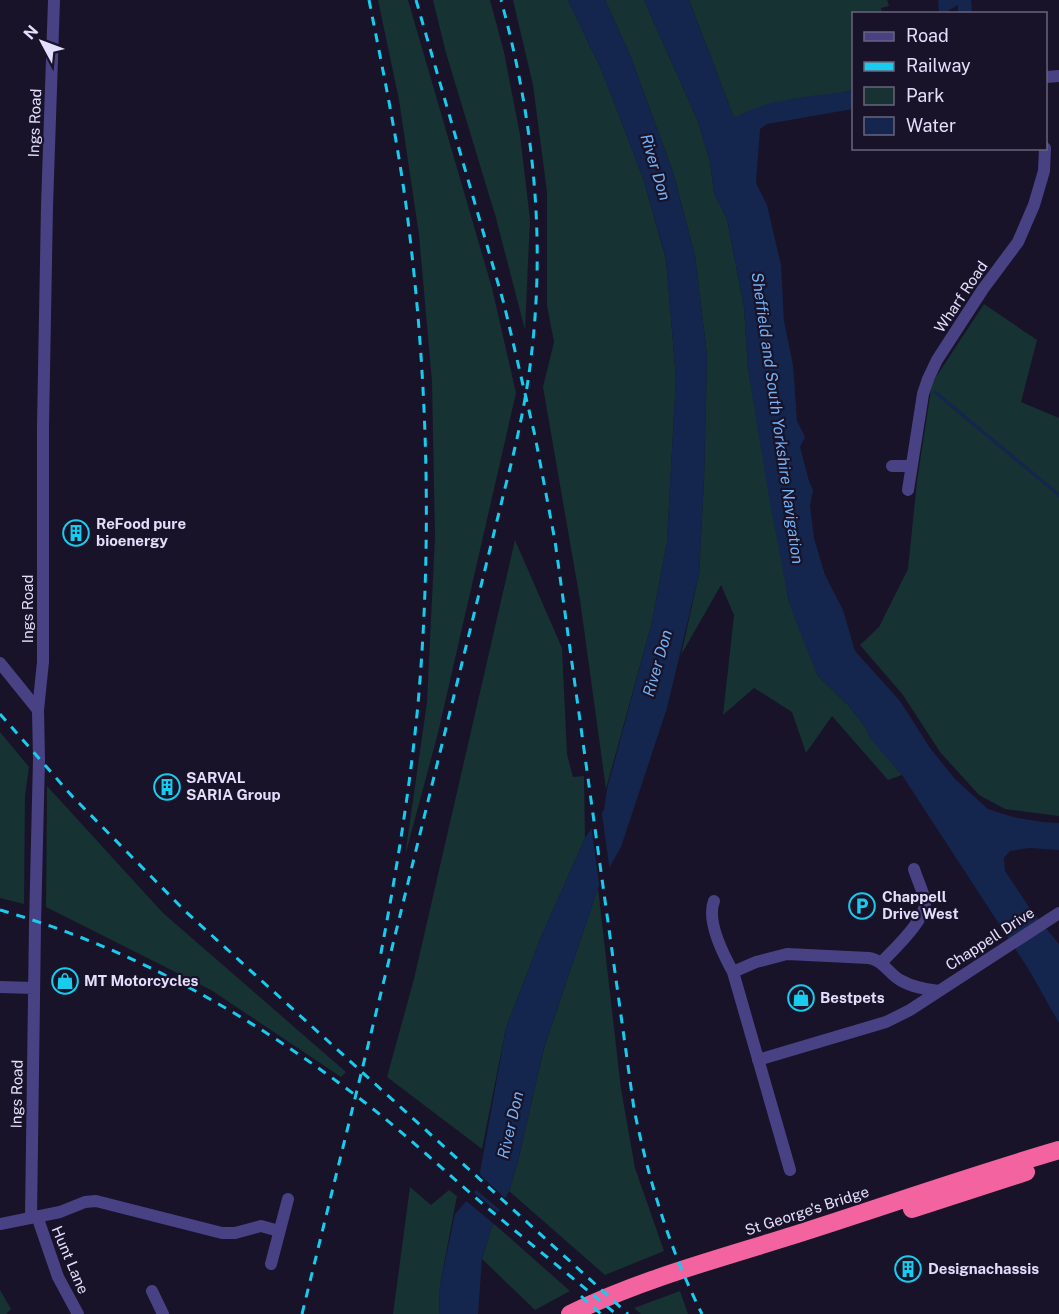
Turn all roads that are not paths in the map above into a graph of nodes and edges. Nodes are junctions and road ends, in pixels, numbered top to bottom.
1 (54, 0) edge
2 (1045, 150) edge
3 (892, 466) dead end
4 (911, 466) junction
5 (908, 490) dead end
6 (0, 663) edge
7 (38, 710) junction
8 (914, 869) dead end
9 (714, 901) dead end
10 (1059, 913) edge
11 (881, 963) junction
12 (733, 972) junction
13 (908, 984) junction
14 (0, 987) edge
15 (34, 988) junction
16 (938, 991) junction
17 (906, 1012) junction
18 (758, 1060) junction
19 (1059, 1150) edge
20 (1059, 1162) edge
21 (790, 1170) dead end
22 (288, 1199) dead end
23 (34, 1217) junction
24 (0, 1224) edge
25 (279, 1232) junction
26 (271, 1264) dead end
27 (152, 1291) dead end
28 (78, 1314) edge
29 (164, 1314) edge
30 (570, 1314) edge
31 (597, 1314) edge

1 - 7 street, Ings Road
2 - 4 street, Wharf Road
3 - 4 street
4 - 5 street, Wharf Road
6 - 7 street
7 - 15 street, Ings Road
8 - 11 street
9 - 12 street
10 - 16 street, Chappell Drive
11 - 12 street, Chappell Drive
11 - 13 street, Chappell Drive
12 - 18 street
13 - 16 street, Chappell Drive
13 - 17 street
14 - 15 street
15 - 23 street, Ings Road
16 - 17 street, Chappell Drive
17 - 18 street, Chappell Drive
18 - 21 street
19 - 30 highway, St George's Bridge
20 - 31 highway, St George's Bridge
22 - 25 street
23 - 24 street, Hunt Lane
23 - 25 street, Hunt Lane
23 - 28 street, Hunt Lane
25 - 26 street
27 - 29 street

